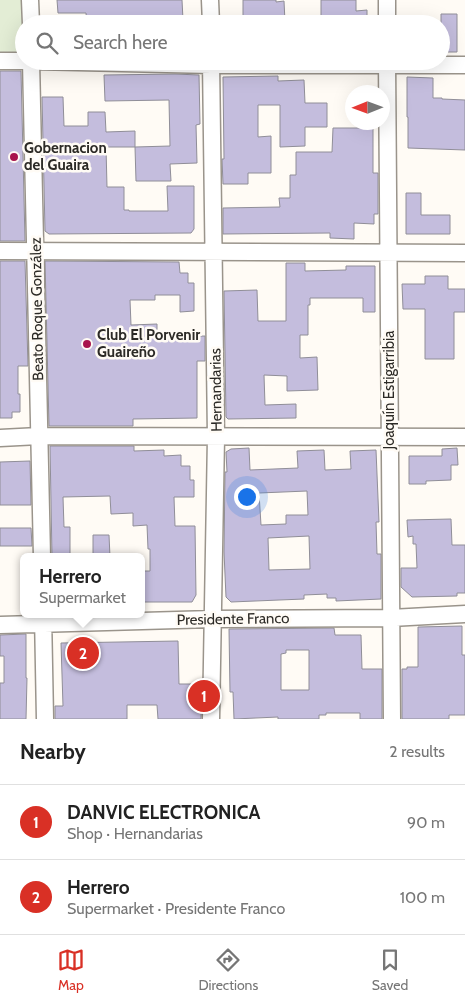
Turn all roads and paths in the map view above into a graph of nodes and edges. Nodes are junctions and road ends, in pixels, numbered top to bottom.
1 (30, 0) edge
2 (210, 0) edge
3 (387, 0) edge
4 (31, 15) edge
5 (211, 15) edge
6 (387, 15) edge
7 (0, 61) edge
8 (15, 61) edge
9 (450, 65) edge
10 (465, 65) edge
11 (32, 70) edge
12 (211, 70) edge
13 (387, 70) edge
14 (0, 251) edge
15 (36, 251) junction
16 (213, 252) junction
17 (388, 253) junction
18 (465, 253) edge
19 (39, 436) junction
20 (216, 436) junction
21 (465, 436) edge
22 (389, 437) junction
23 (0, 438) edge
24 (42, 553) edge
25 (465, 614) edge
26 (391, 618) junction
27 (43, 619) edge
28 (213, 619) junction
29 (0, 625) edge
30 (45, 719) edge
31 (210, 719) edge
32 (392, 719) edge

1 - 4 street
2 - 5 street
3 - 6 street
7 - 8 street
9 - 10 street
11 - 15 street, Beato Roque González
12 - 16 street, Hernandarias
13 - 17 street, Joaquín Estigarribia
14 - 15 street
15 - 16 street
15 - 19 street, Beato Roque González
16 - 17 street
16 - 20 street, Hernandarias
17 - 18 street
17 - 22 street, Joaquín Estigarribia
19 - 20 street
19 - 23 street
19 - 24 street, Beato Roque González
20 - 22 street
20 - 28 street, Hernandarias
21 - 22 street
22 - 26 street, Joaquín Estigarribia
25 - 26 street, Presidente Franco
26 - 28 street, Presidente Franco
26 - 32 street, Joaquín Estigarribia
27 - 28 street, Presidente Franco
27 - 29 street, Presidente Franco
27 - 30 street
28 - 31 street, Hernandarias

